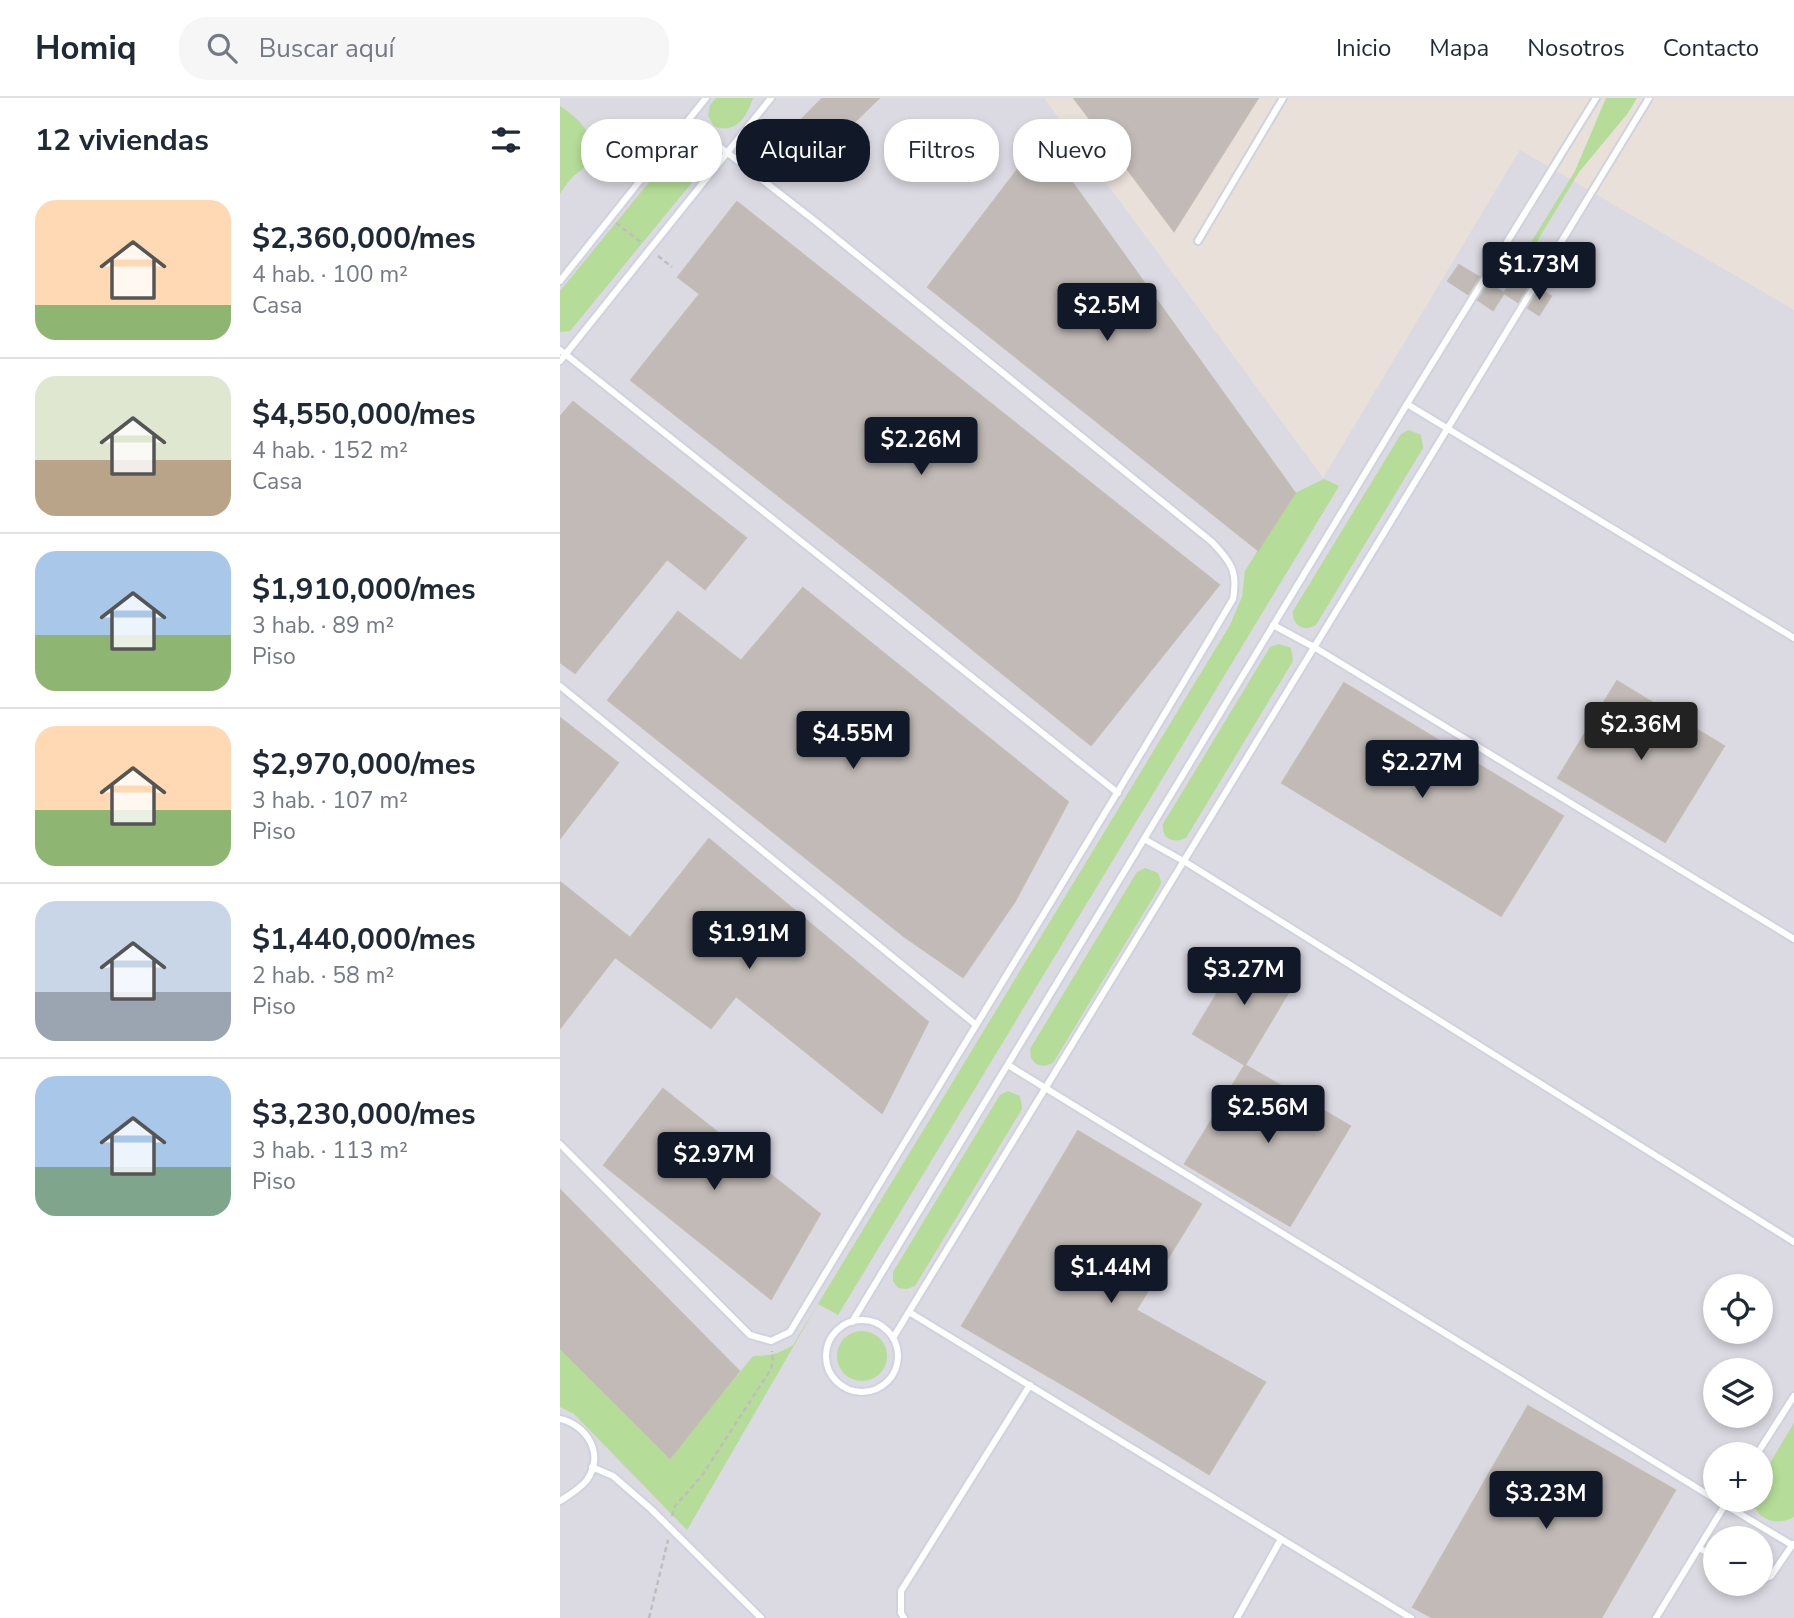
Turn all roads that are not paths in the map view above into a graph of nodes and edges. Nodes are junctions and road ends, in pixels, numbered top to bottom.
1 (706, 98) edge
2 (771, 98) edge
3 (1283, 98) edge
4 (1596, 98) edge
5 (1649, 98) edge
6 (690, 119) edge
7 (722, 149) edge
8 (728, 154) junction
9 (640, 182) edge
10 (1198, 241) dead end
11 (560, 281) edge
12 (563, 352) edge
13 (560, 361) edge
14 (1407, 404) junction
15 (1447, 430) junction
16 (1273, 625) junction
17 (1794, 638) edge
18 (1314, 648) junction
19 (560, 686) edge
20 (1118, 793) junction
21 (1144, 839) junction
22 (1184, 862) junction
23 (1794, 939) edge
24 (975, 1024) junction
25 (1007, 1065) junction
26 (1045, 1089) junction
27 (560, 1144) edge
28 (1794, 1242) edge
29 (909, 1312) junction
30 (852, 1322) junction
31 (893, 1338) junction
32 (1030, 1385) junction
33 (1794, 1396) edge
34 (560, 1419) edge
35 (1765, 1442) edge
36 (592, 1468) junction
37 (1703, 1491) edge
38 (560, 1501) edge
39 (1721, 1512) edge
40 (1743, 1512) edge
41 (1282, 1539) junction
42 (1793, 1543) edge
43 (1699, 1548) junction
44 (1703, 1550) edge
45 (1773, 1573) edge
46 (761, 1618) edge
47 (904, 1618) edge
48 (1237, 1618) edge
49 (1411, 1618) edge
50 (1656, 1618) edge

1 - 6 lane
2 - 8 lane
3 - 10 lane
4 - 14 lane
5 - 15 lane
7 - 8 lane
8 - 12 lane
8 - 20 lane
9 - 11 lane
12 - 13 lane
12 - 20 lane
14 - 15 lane
14 - 16 lane
15 - 17 lane
15 - 18 lane
16 - 18 lane
16 - 21 lane
18 - 22 lane
18 - 23 lane
19 - 24 lane
20 - 24 lane
21 - 22 lane
21 - 25 lane
22 - 26 lane
22 - 28 lane
24 - 27 lane
25 - 26 lane
25 - 30 lane
26 - 29 lane
26 - 37 lane
29 - 31 lane
29 - 32 lane
30 - 31 lane
30 - 31 lane
32 - 41 lane
32 - 47 lane
33 - 35 lane
34 - 36 lane
36 - 38 lane
36 - 46 lane
39 - 43 lane
40 - 42 lane
41 - 48 lane
41 - 49 lane
42 - 45 lane
43 - 44 lane
43 - 50 lane

